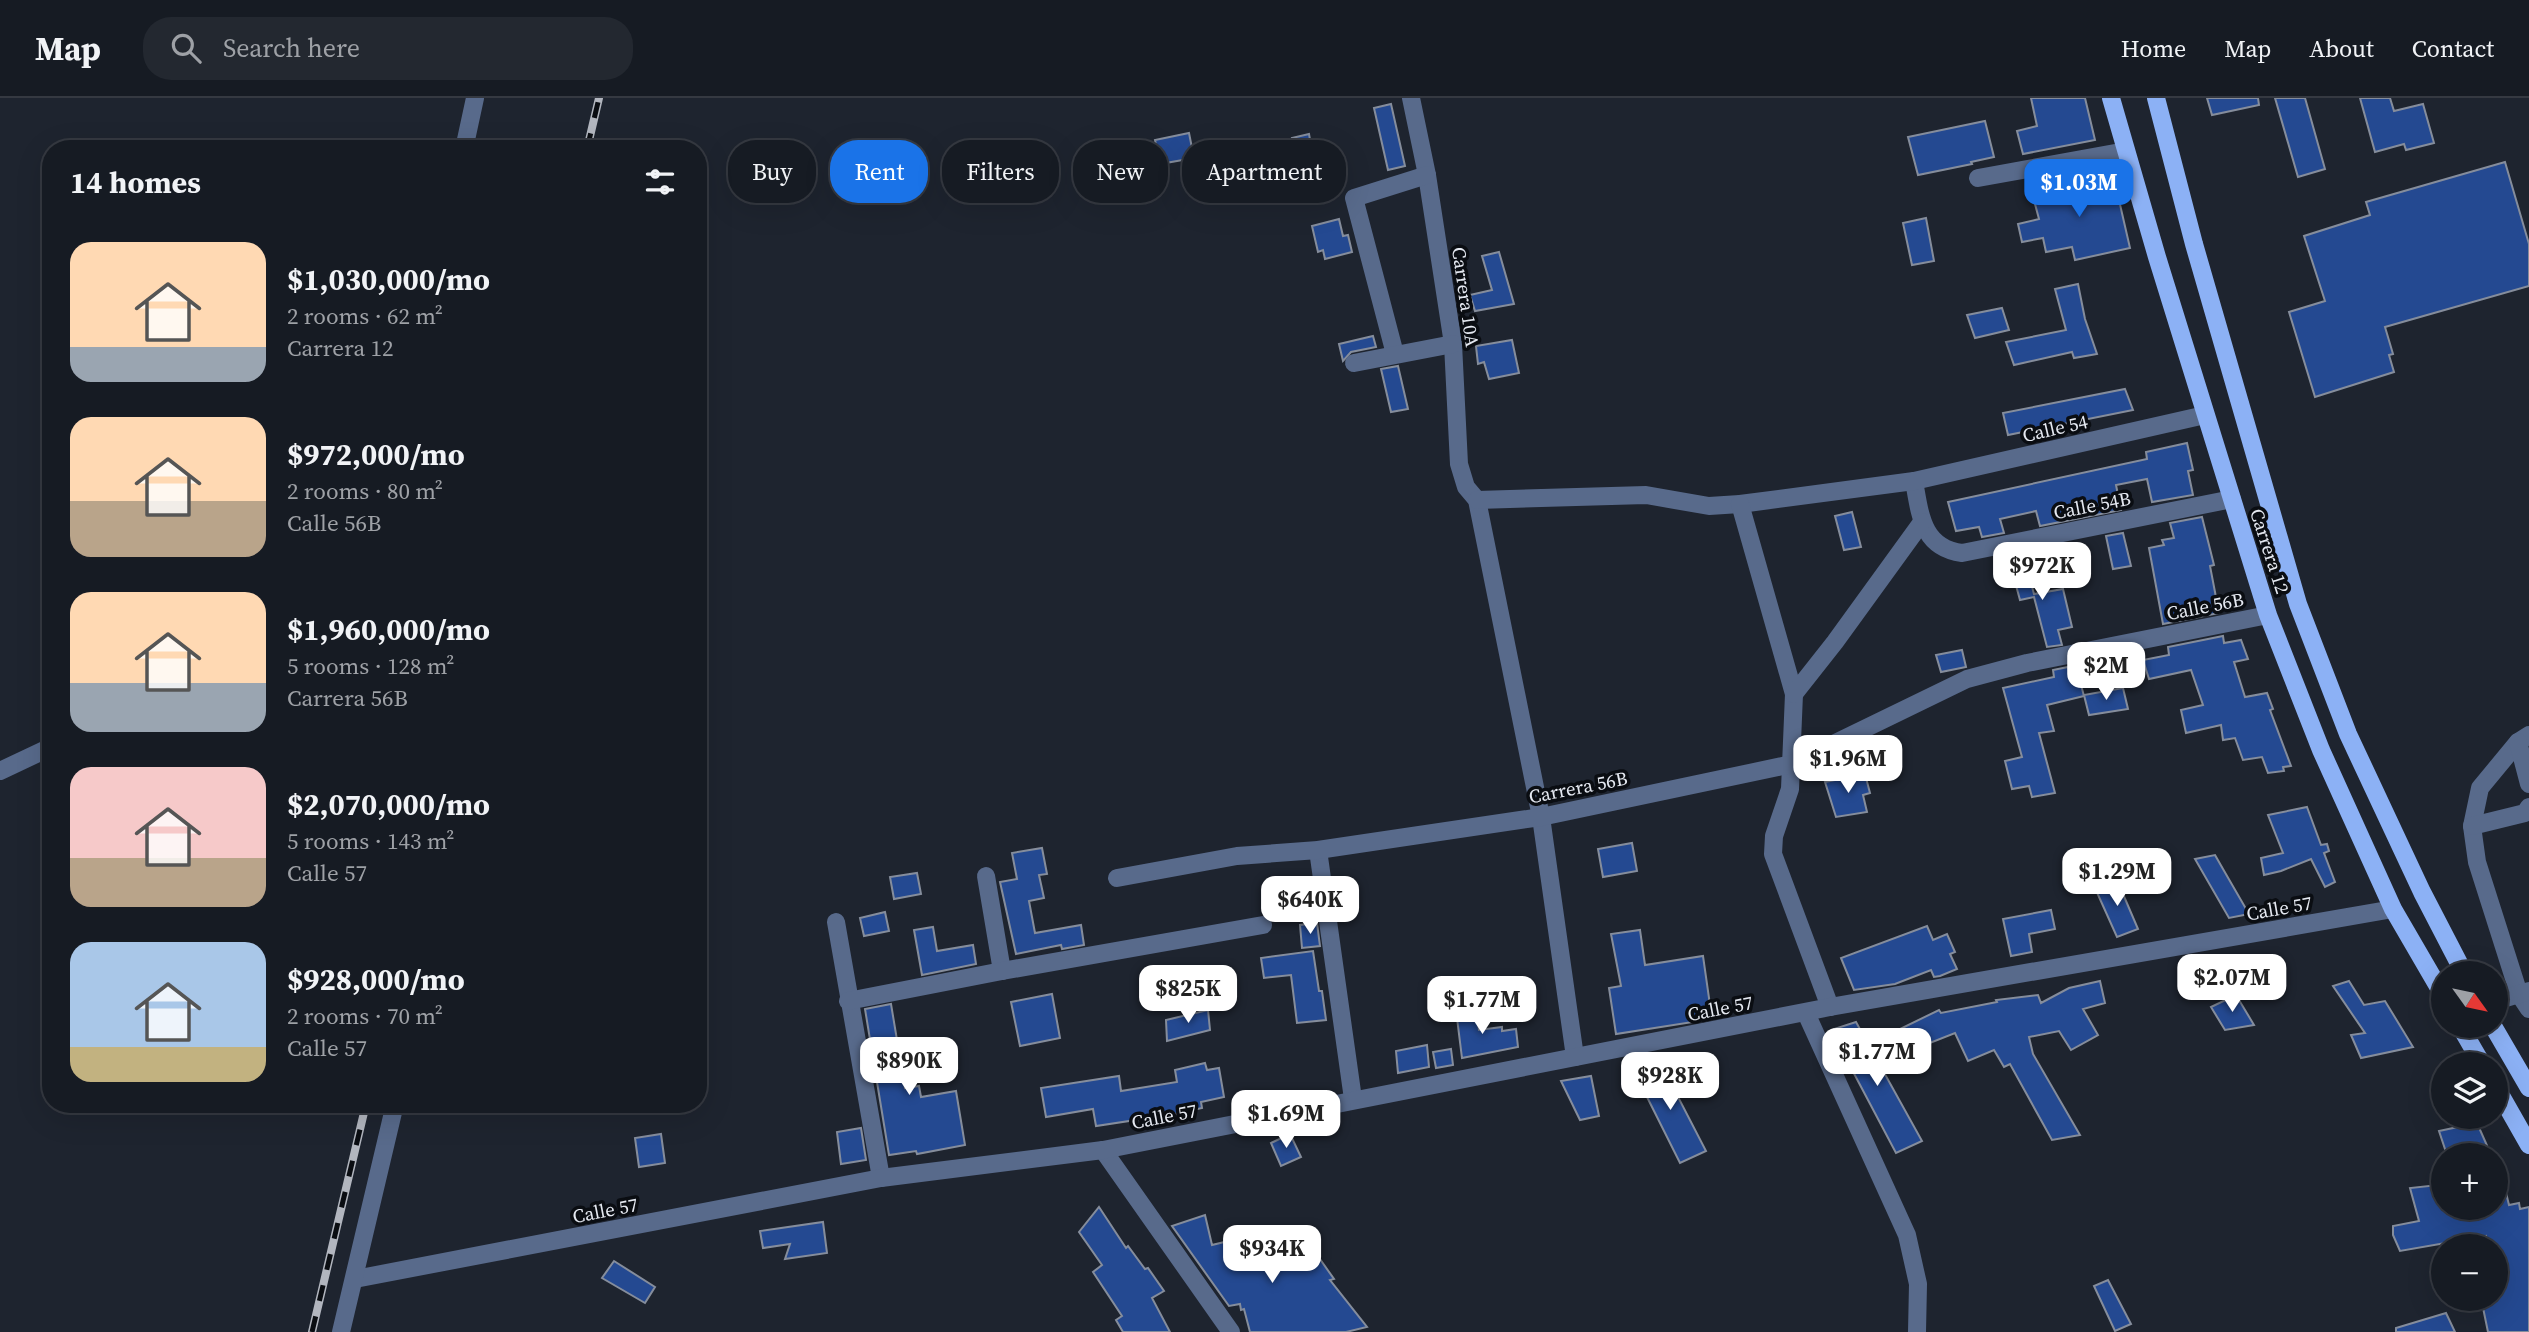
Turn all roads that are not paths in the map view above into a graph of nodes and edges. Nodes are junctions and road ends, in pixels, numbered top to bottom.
1 (475, 98) edge
2 (1411, 98) edge
3 (2110, 98) edge
4 (2155, 98) edge
5 (466, 140) edge
6 (2126, 151) junction
7 (1427, 175) junction
8 (1978, 178) dead end
9 (1453, 344) junction
10 (1395, 354) junction
11 (1354, 363) dead end
12 (2205, 415) junction
13 (1914, 481) junction
14 (2232, 499) junction
15 (1477, 500) junction
16 (1740, 504) junction
17 (1922, 522) junction
18 (2268, 615) junction
19 (2027, 663) joint
20 (1794, 694) junction
21 (2524, 738) edge
22 (42, 751) edge
23 (1792, 764) junction
24 (0, 771) edge
25 (2529, 784) edge
26 (2529, 807) edge
27 (1541, 817) junction
28 (2472, 826) junction
29 (1318, 850) junction
30 (986, 876) dead end
31 (1117, 878) dead end
32 (2393, 909) junction
33 (836, 922) dead end
34 (1263, 926) dead end
35 (2458, 961) edge
36 (1002, 971) junction
37 (2431, 974) edge
38 (2526, 998) edge
39 (2508, 1000) edge
40 (848, 1001) junction
41 (1830, 1007) junction
42 (1806, 1013) junction
43 (2500, 1038) edge
44 (1575, 1057) junction
45 (2529, 1088) edge
46 (1353, 1099) junction
47 (2508, 1108) edge
48 (393, 1113) edge
49 (2529, 1145) edge
50 (1103, 1150) junction
51 (881, 1178) junction
52 (355, 1279) junction
53 (341, 1332) edge
54 (1231, 1332) edge
55 (1917, 1332) edge

1 - 5 street
2 - 7 street, Carrera 10A
3 - 6 main road, Carrera 12
4 - 35 main road, Carrera 12
6 - 8 street
6 - 12 main road, Carrera 12
7 - 9 street, Carrera 10A
7 - 10 street
9 - 10 street
9 - 15 street, Carrera 10A
10 - 11 street
12 - 13 street, Calle 54
12 - 14 main road, Carrera 12
13 - 16 street, Calle 54
13 - 17 street
14 - 17 street, Calle 54B
14 - 18 main road, Carrera 12
15 - 16 street, Calle 54
15 - 27 street, Carrera 10A
16 - 20 street
17 - 20 street
18 - 19 street, Calle 56B
18 - 32 main road, Carrera 12
19 - 23 street, Carrera 56B
20 - 23 street
21 - 25 street
21 - 28 street
22 - 24 street
23 - 27 street, Carrera 56B
23 - 41 street
26 - 28 street
27 - 29 street, Carrera 56B
27 - 44 street, Carrera 10A
28 - 38 street
29 - 31 street, Carrera 56B
29 - 46 street
30 - 36 street
32 - 37 main road, Carrera 12
32 - 41 street, Calle 57
33 - 40 street
34 - 36 street
36 - 40 street
38 - 39 street
40 - 51 street
41 - 42 street, Calle 57
42 - 44 street, Calle 57
42 - 55 street
43 - 45 main road
44 - 46 street, Calle 57
46 - 50 street, Calle 57
47 - 49 main road
48 - 52 street
50 - 51 street, Calle 57
50 - 54 street
51 - 52 street, Calle 57
52 - 53 street

